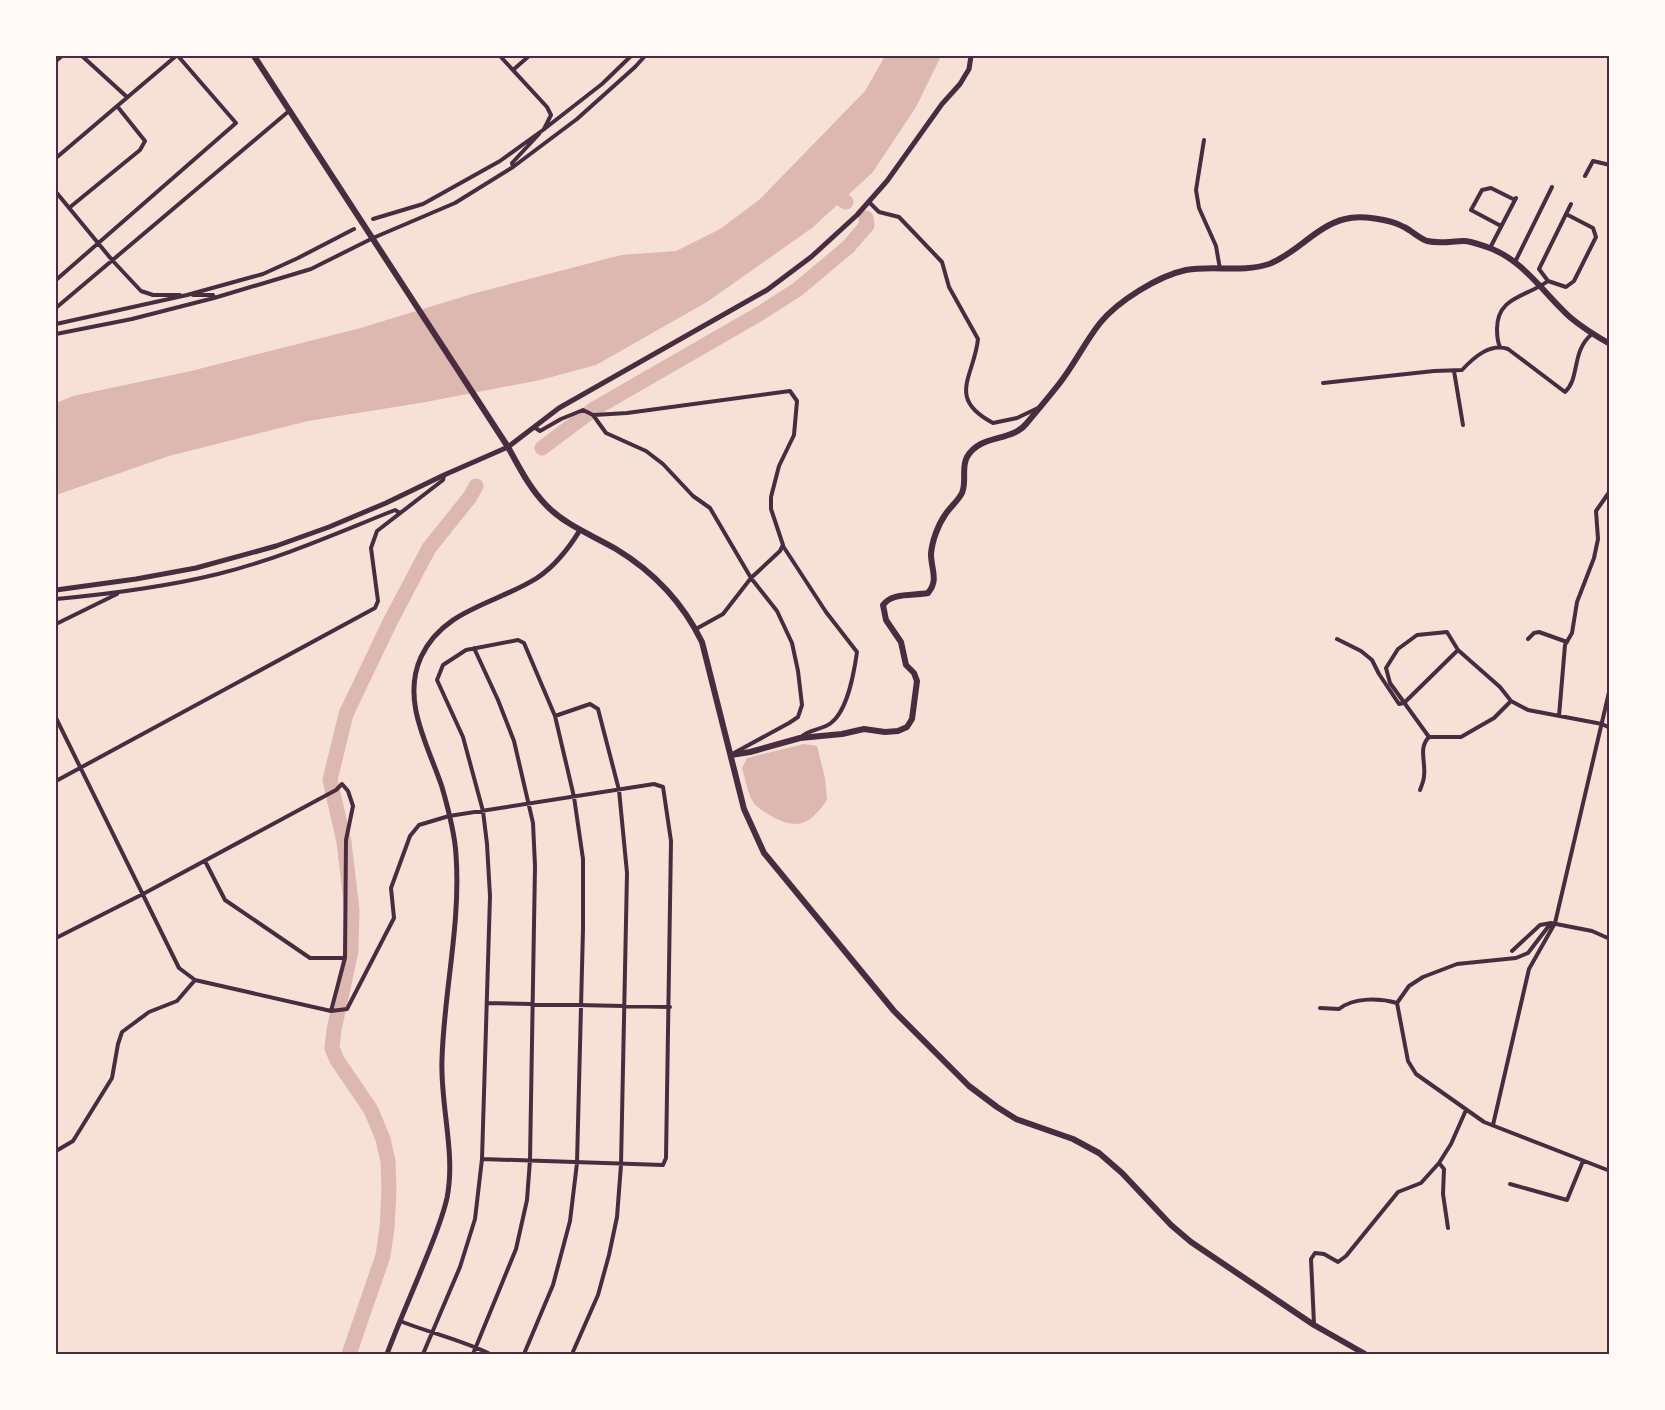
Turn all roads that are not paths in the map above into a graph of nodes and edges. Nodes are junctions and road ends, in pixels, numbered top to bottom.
1 (62, 56) edge
2 (82, 56) edge
3 (177, 56) edge
4 (254, 56) edge
5 (500, 56) edge
6 (529, 56) edge
7 (631, 56) edge
8 (645, 56) edge
9 (971, 56) edge
10 (56, 61) edge
11 (513, 70) junction
12 (127, 97) junction
13 (117, 106) junction
14 (290, 110) junction
15 (543, 130) junction
16 (1204, 140) dead end
17 (56, 158) edge
18 (1610, 165) edge
19 (513, 167) junction
20 (1585, 176) dead end
21 (1552, 187) dead end
22 (56, 192) edge
23 (868, 202) junction
24 (1571, 204) dead end
25 (69, 208) junction
26 (1566, 214) junction
27 (373, 219) dead end
28 (1501, 226) junction
29 (354, 229) dead end
30 (373, 238) junction
31 (98, 243) junction
32 (1490, 248) junction
33 (112, 260) junction
34 (1515, 263) junction
35 (1220, 269) junction
36 (56, 280) edge
37 (1548, 281) junction
38 (1541, 286) junction
39 (188, 295) junction
40 (214, 298) junction
41 (56, 305) edge
42 (56, 324) edge
43 (1593, 333) junction
44 (56, 334) edge
45 (1610, 344) edge
46 (1500, 347) junction
47 (1454, 371) junction
48 (1323, 383) dead end
49 (1040, 407) junction
50 (593, 416) junction
51 (1463, 425) dead end
52 (534, 427) junction
53 (508, 447) junction
54 (444, 475) junction
55 (1610, 491) edge
56 (400, 513) junction
57 (580, 530) junction
58 (783, 545) junction
59 (751, 578) junction
60 (56, 590) edge
61 (120, 592) junction
62 (56, 599) edge
63 (56, 624) edge
64 (696, 629) junction
65 (1337, 639) dead end
66 (1528, 639) dead end
67 (1567, 642) junction
68 (474, 648) junction
69 (1458, 650) junction
70 (1610, 688) edge
71 (1511, 701) junction
72 (1404, 703) junction
73 (555, 716) junction
74 (1559, 716) junction
75 (56, 718) edge
76 (1602, 724) junction
77 (1610, 728) edge
78 (1429, 737) junction
79 (800, 738) junction
80 (731, 755) junction
81 (81, 768) junction
82 (56, 780) edge
83 (619, 790) junction
84 (1420, 790) dead end
85 (574, 797) junction
86 (528, 804) junction
87 (483, 811) junction
88 (449, 816) junction
89 (204, 861) junction
90 (143, 894) junction
91 (1553, 923) junction
92 (56, 938) edge
93 (1610, 939) edge
94 (1512, 951) dead end
95 (345, 958) junction
96 (195, 980) junction
97 (1397, 1002) junction
98 (487, 1004) junction
99 (534, 1004) junction
100 (581, 1005) junction
101 (624, 1006) junction
102 (670, 1007) junction
103 (1320, 1008) dead end
104 (331, 1011) junction
105 (1466, 1110) junction
106 (1493, 1125) junction
107 (56, 1151) edge
108 (483, 1159) junction
109 (530, 1160) junction
110 (1583, 1161) junction
111 (577, 1163) junction
112 (1439, 1163) junction
113 (621, 1164) junction
114 (1610, 1171) edge
115 (1510, 1184) dead end
116 (1448, 1228) dead end
117 (400, 1321) junction
118 (1314, 1325) junction
119 (432, 1334) junction
120 (476, 1347) junction
121 (387, 1354) edge
122 (423, 1354) edge
123 (473, 1354) edge
124 (490, 1354) edge
125 (524, 1354) edge
126 (572, 1354) edge
127 (1365, 1354) edge

1 - 10 street
2 - 12 street
3 - 12 street
3 - 31 street
4 - 14 main road
5 - 11 street
6 - 11 street
7 - 15 street
8 - 19 street
9 - 23 street
11 - 15 street
12 - 13 street
13 - 17 street
13 - 25 street
14 - 30 main road
14 - 33 street
15 - 19 street
15 - 27 street
16 - 35 street
18 - 20 street
19 - 30 street
21 - 34 street
22 - 25 street
23 - 49 street
23 - 52 street
24 - 26 street
25 - 31 street
26 - 37 street
26 - 37 street
28 - 28 street
28 - 32 street
29 - 39 street
30 - 40 street
30 - 53 main road
31 - 33 street
31 - 36 street
32 - 34 main road
32 - 35 main road
33 - 39 street
33 - 41 street
34 - 38 main road
35 - 49 main road
37 - 38 street
38 - 43 main road
38 - 46 street
39 - 40 street
39 - 42 street
40 - 44 street
43 - 45 main road
43 - 46 street
46 - 47 street
47 - 48 street
47 - 51 street
49 - 79 main road
50 - 52 street
50 - 58 street
50 - 59 street
52 - 53 street
53 - 54 street
53 - 57 main road
54 - 56 street
54 - 60 street
55 - 67 street
56 - 61 street
56 - 81 street
57 - 64 main road
57 - 88 street
58 - 59 street
58 - 79 street
59 - 64 street
59 - 80 street
61 - 62 street
61 - 63 street
64 - 80 main road
65 - 72 street
66 - 67 street
67 - 74 street
68 - 73 street
68 - 86 street
68 - 87 street
69 - 71 street
69 - 72 street
69 - 72 street
70 - 76 street
71 - 74 street
71 - 78 street
72 - 78 street
73 - 83 street
73 - 85 street
74 - 76 street
75 - 81 street
76 - 77 street
76 - 91 street
78 - 84 street
79 - 80 main road
80 - 118 main road
81 - 82 street
81 - 90 street
83 - 85 street
83 - 101 street
83 - 102 street
85 - 86 street
85 - 100 street
86 - 87 street
86 - 99 street
87 - 88 street
87 - 98 street
88 - 104 street
88 - 117 street
89 - 90 street
89 - 95 street
89 - 95 street
90 - 92 street
90 - 96 street
91 - 93 street
91 - 94 street
91 - 97 street
91 - 106 street
95 - 104 street
96 - 104 street
96 - 107 street
97 - 103 street
97 - 105 street
98 - 99 street
98 - 108 street
99 - 100 street
99 - 109 street
100 - 101 street
100 - 111 street
101 - 102 street
101 - 113 street
102 - 113 street
105 - 106 street
105 - 112 street
106 - 110 street
108 - 109 street
108 - 119 street
109 - 111 street
109 - 120 street
110 - 114 street
110 - 115 street
111 - 113 street
111 - 125 street
112 - 116 street
112 - 118 street
113 - 126 street
117 - 119 street
117 - 121 street
118 - 127 main road
119 - 120 street
119 - 122 street
120 - 123 street
120 - 124 street

